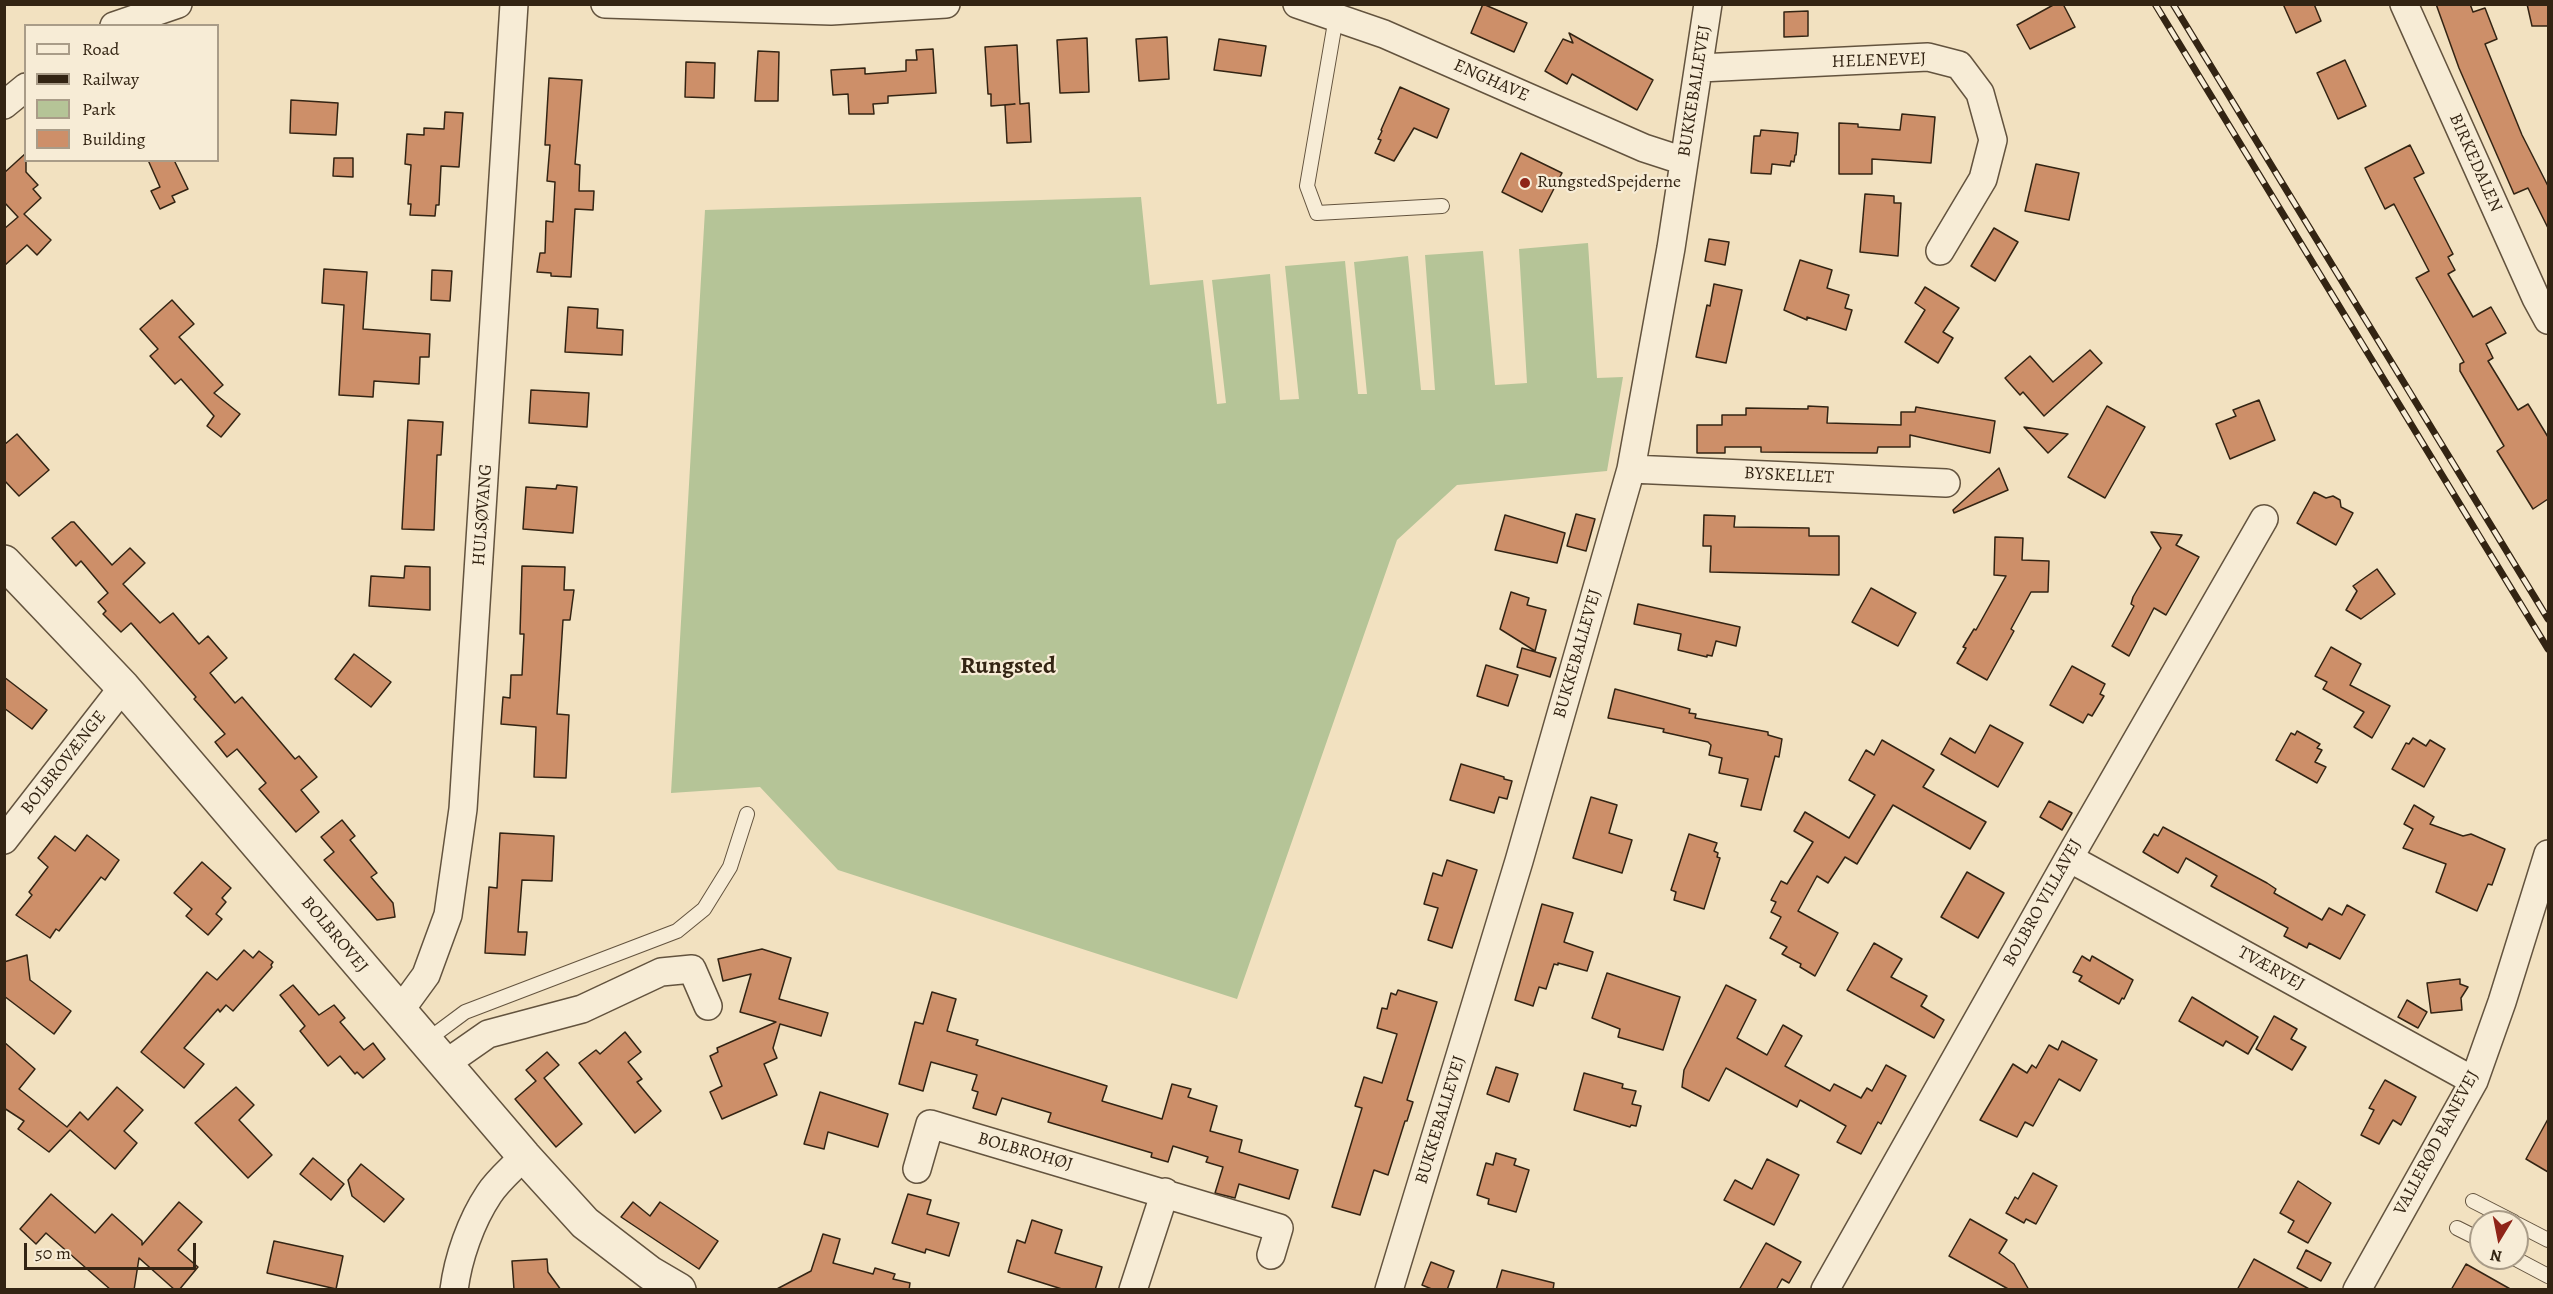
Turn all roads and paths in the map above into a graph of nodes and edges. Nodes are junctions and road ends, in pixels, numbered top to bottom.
1 (514, 4) edge
2 (605, 4) edge
3 (946, 4) edge
4 (1297, 4) edge
5 (1708, 4) edge
6 (2404, 4) edge
7 (164, 6) edge
8 (1336, 17) junction
9 (119, 24) edge
10 (1700, 68) junction
11 (24, 89) edge
12 (4, 105) edge
13 (1684, 160) junction
14 (1442, 206) dead end
15 (1940, 250) dead end
16 (2548, 320) edge
17 (1631, 469) junction
18 (1946, 483) dead end
19 (2264, 519) dead end
20 (4, 562) edge
21 (123, 687) junction
22 (747, 814) dead end
23 (4, 840) edge
24 (2548, 854) edge
25 (2069, 858) junction
26 (708, 1006) dead end
27 (399, 1012) junction
28 (436, 1053) junction
29 (2474, 1081) junction
30 (524, 1156) junction
31 (917, 1169) dead end
32 (1165, 1192) junction
33 (2473, 1201) dead end
34 (2490, 1210) edge
35 (2457, 1228) dead end
36 (2529, 1230) edge
37 (2469, 1234) edge
38 (2548, 1240) edge
39 (1271, 1255) dead end
40 (2529, 1266) edge
41 (2548, 1276) edge
42 (454, 1290) edge
43 (679, 1290) edge
44 (1133, 1290) edge
45 (1389, 1290) edge
46 (1825, 1290) edge
47 (2357, 1290) edge

1 - 27 street, HULSØVANG
2 - 3 street
4 - 8 street, ENGHAVE
5 - 10 street, BUKKEBALLEVEJ
6 - 16 street, BIRKEDALEN
7 - 9 street
8 - 13 street, ENGHAVE
8 - 14 lane
10 - 13 street, BUKKEBALLEVEJ
10 - 15 street, HELENEVEJ
11 - 12 street
13 - 17 street, BUKKEBALLEVEJ
17 - 18 street, BYSKELLET
17 - 45 street, BUKKEBALLEVEJ
19 - 25 street, BOLBRO VILLAVEJ
20 - 21 street, BOLBROVEJ
21 - 23 street, BOLBROVÆNGE
21 - 27 street, BOLBROVEJ
22 - 28 lane
24 - 29 street, VALLERØD BANEVEJ
25 - 29 street, TVÆRVEJ
25 - 46 street, BOLBRO VILLAVEJ
26 - 28 street
27 - 28 street, BOLBROVEJ
28 - 30 street, BOLBROVEJ
29 - 47 street, VALLERØD BANEVEJ
30 - 42 street
30 - 43 street, BOLBROVEJ
31 - 32 street, BOLBROHØJ
32 - 39 street, BOLBROHØJ
32 - 44 street
33 - 34 lane
35 - 37 lane
36 - 38 lane
40 - 41 lane

